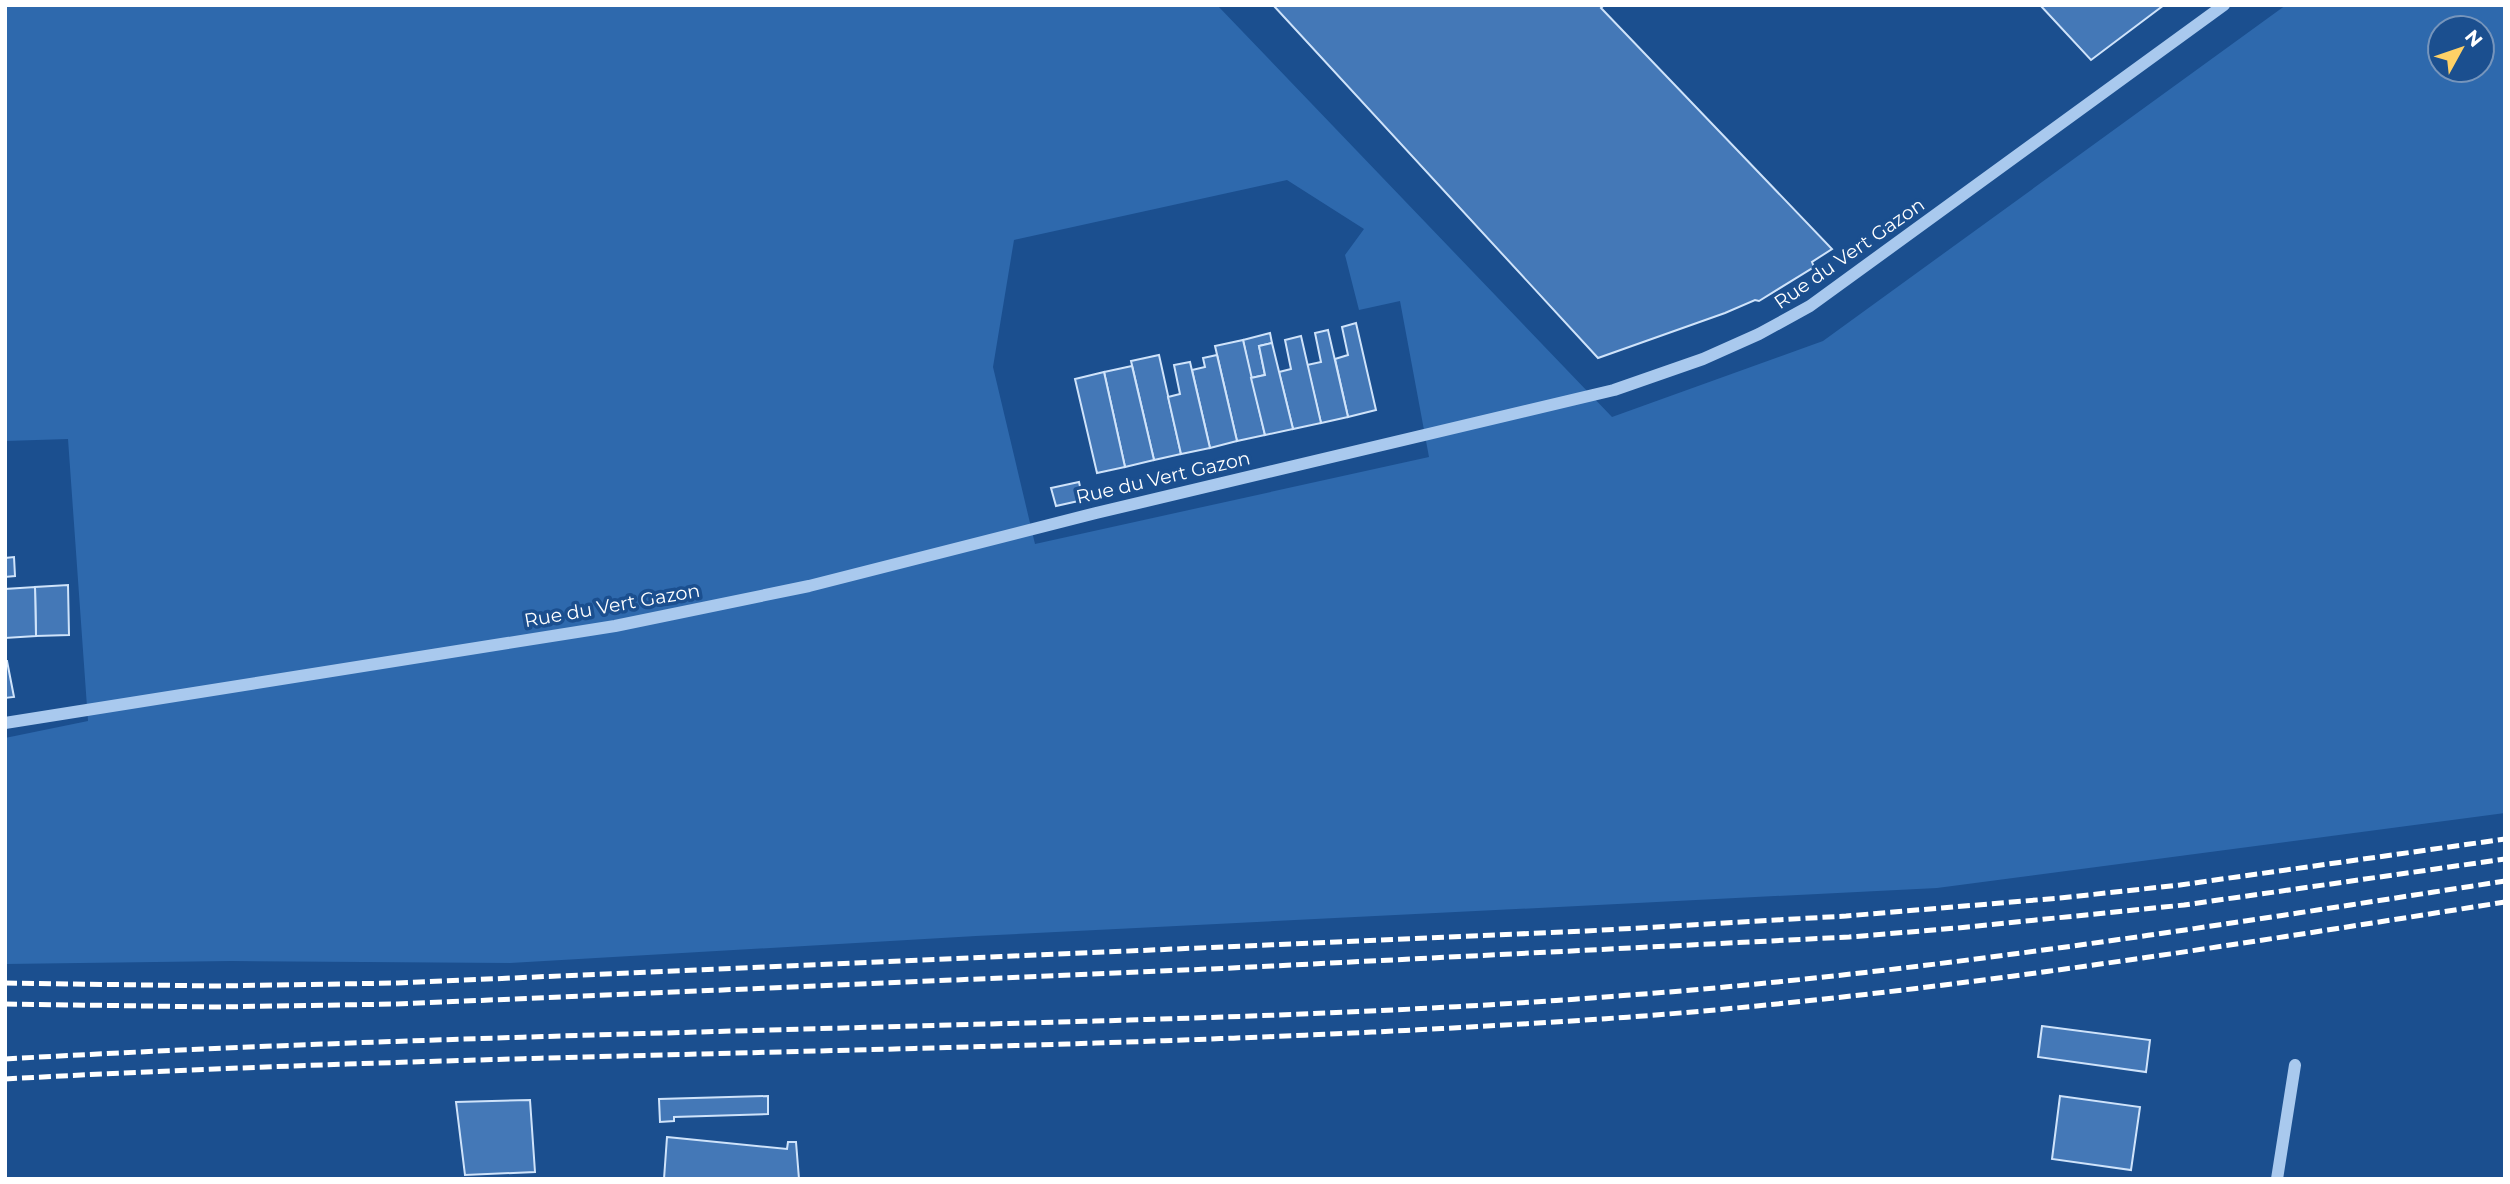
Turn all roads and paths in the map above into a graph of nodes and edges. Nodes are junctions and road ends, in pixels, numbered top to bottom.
1 (2224, 5) edge
2 (5, 723) edge
3 (2295, 1065) dead end
4 (2277, 1179) edge

1 - 2 street, Rue du Vert Gazon
3 - 4 street

